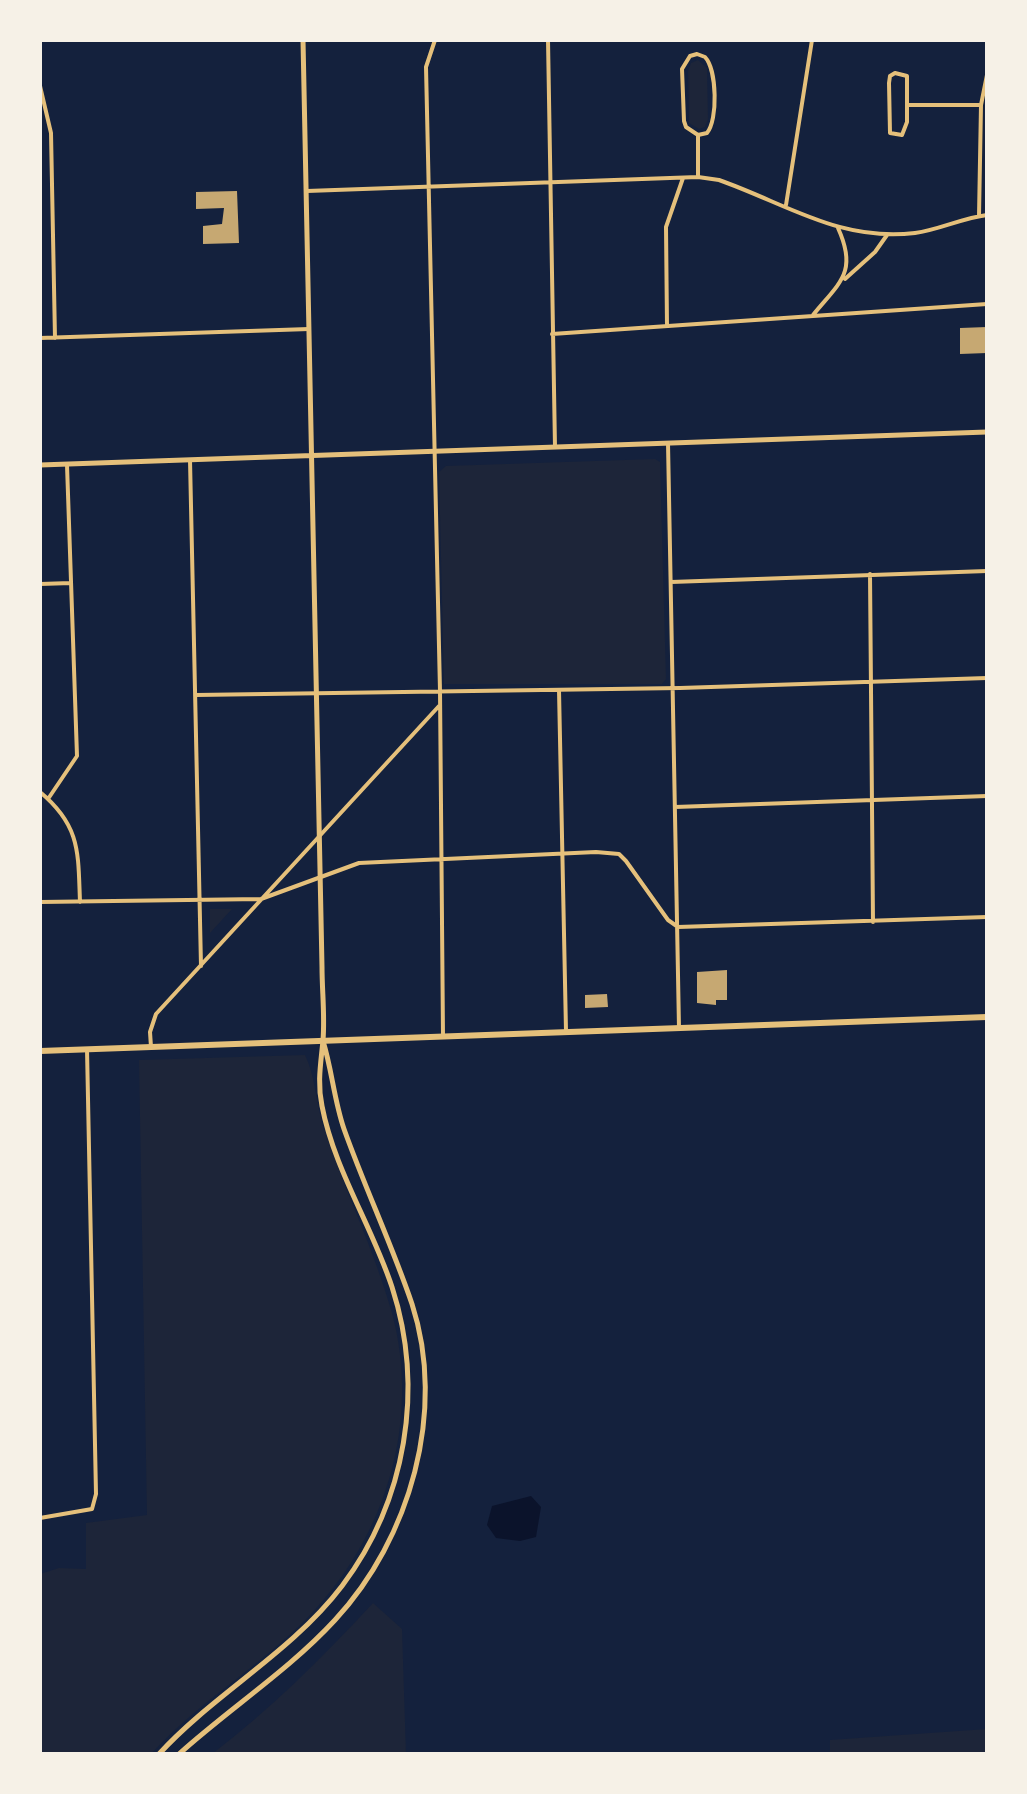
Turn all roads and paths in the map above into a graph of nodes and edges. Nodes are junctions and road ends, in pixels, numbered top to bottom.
1 (303, 40) edge
2 (435, 40) edge
3 (548, 40) edge
4 (812, 40) edge
5 (987, 75) edge
6 (40, 86) edge
7 (908, 105) junction
8 (981, 105) junction
9 (698, 135) junction
10 (698, 177) junction
11 (683, 178) junction
12 (550, 183) junction
13 (429, 187) junction
14 (306, 191) junction
15 (786, 205) junction
16 (987, 215) edge
17 (979, 216) junction
18 (838, 228) junction
19 (887, 235) junction
20 (843, 281) junction
21 (987, 304) edge
22 (813, 315) junction
23 (667, 326) junction
24 (309, 329) junction
25 (552, 334) junction
26 (40, 338) edge
27 (55, 338) junction
28 (987, 432) edge
29 (668, 443) junction
30 (555, 447) junction
31 (433, 451) junction
32 (311, 456) junction
33 (190, 460) junction
34 (40, 465) edge
35 (67, 465) junction
36 (987, 571) edge
37 (870, 574) junction
38 (671, 582) junction
39 (71, 583) junction
40 (40, 584) edge
41 (987, 678) edge
42 (870, 682) junction
43 (673, 688) junction
44 (559, 690) junction
45 (440, 691) junction
46 (316, 693) junction
47 (196, 695) junction
48 (440, 704) junction
49 (40, 792) edge
50 (987, 796) edge
51 (48, 799) junction
52 (871, 801) junction
53 (675, 807) junction
54 (320, 834) junction
55 (562, 853) junction
56 (441, 856) junction
57 (320, 875) junction
58 (261, 899) junction
59 (198, 900) junction
60 (40, 902) edge
61 (80, 902) junction
62 (987, 917) edge
63 (873, 922) junction
64 (678, 927) junction
65 (201, 966) junction
66 (987, 1017) edge
67 (679, 1028) junction
68 (566, 1032) junction
69 (444, 1037) junction
70 (323, 1041) junction
71 (151, 1048) junction
72 (87, 1049) junction
73 (40, 1051) edge
74 (40, 1518) edge
75 (159, 1754) edge
76 (179, 1754) edge

1 - 14 street
2 - 13 street
3 - 12 street
4 - 15 street
5 - 8 street
6 - 27 street
7 - 7 street
7 - 8 street
8 - 17 street
9 - 9 street
9 - 10 street
10 - 11 street
10 - 15 street
11 - 12 street
11 - 23 street
12 - 13 street
12 - 25 street
13 - 14 street
13 - 31 street
14 - 24 street
15 - 18 street
16 - 17 street
17 - 19 street
18 - 19 street
18 - 20 street
19 - 20 street
20 - 22 street
21 - 22 street
22 - 23 street
23 - 25 street
24 - 27 street
24 - 32 street
25 - 30 street
26 - 27 street
28 - 29 street
29 - 30 street
29 - 38 street
30 - 31 street
31 - 32 street
31 - 45 street
32 - 33 street
32 - 46 street
33 - 35 street
33 - 47 street
34 - 35 street
35 - 39 street
36 - 37 street
37 - 38 street
37 - 42 street
38 - 43 street
39 - 40 street
39 - 51 street
41 - 42 street
42 - 43 street
42 - 52 street
43 - 44 street
43 - 53 street
44 - 45 street
44 - 55 street
45 - 46 street
45 - 48 street
46 - 47 street
46 - 54 street
47 - 59 street
48 - 54 street
48 - 56 street
49 - 51 street
50 - 52 street
51 - 61 street
52 - 53 street
52 - 63 street
53 - 64 street
54 - 57 street
54 - 58 street
55 - 56 street
55 - 64 street
55 - 68 street
56 - 57 street
56 - 69 street
57 - 58 street
57 - 70 street
58 - 59 street
58 - 65 street
59 - 61 street
59 - 65 street
60 - 61 street
62 - 63 street
63 - 64 street
64 - 67 street
65 - 71 street
66 - 67 main road
67 - 68 main road
68 - 69 main road
69 - 70 main road
70 - 71 main road
70 - 75 street
70 - 76 street
71 - 72 main road
72 - 73 main road
72 - 74 street

